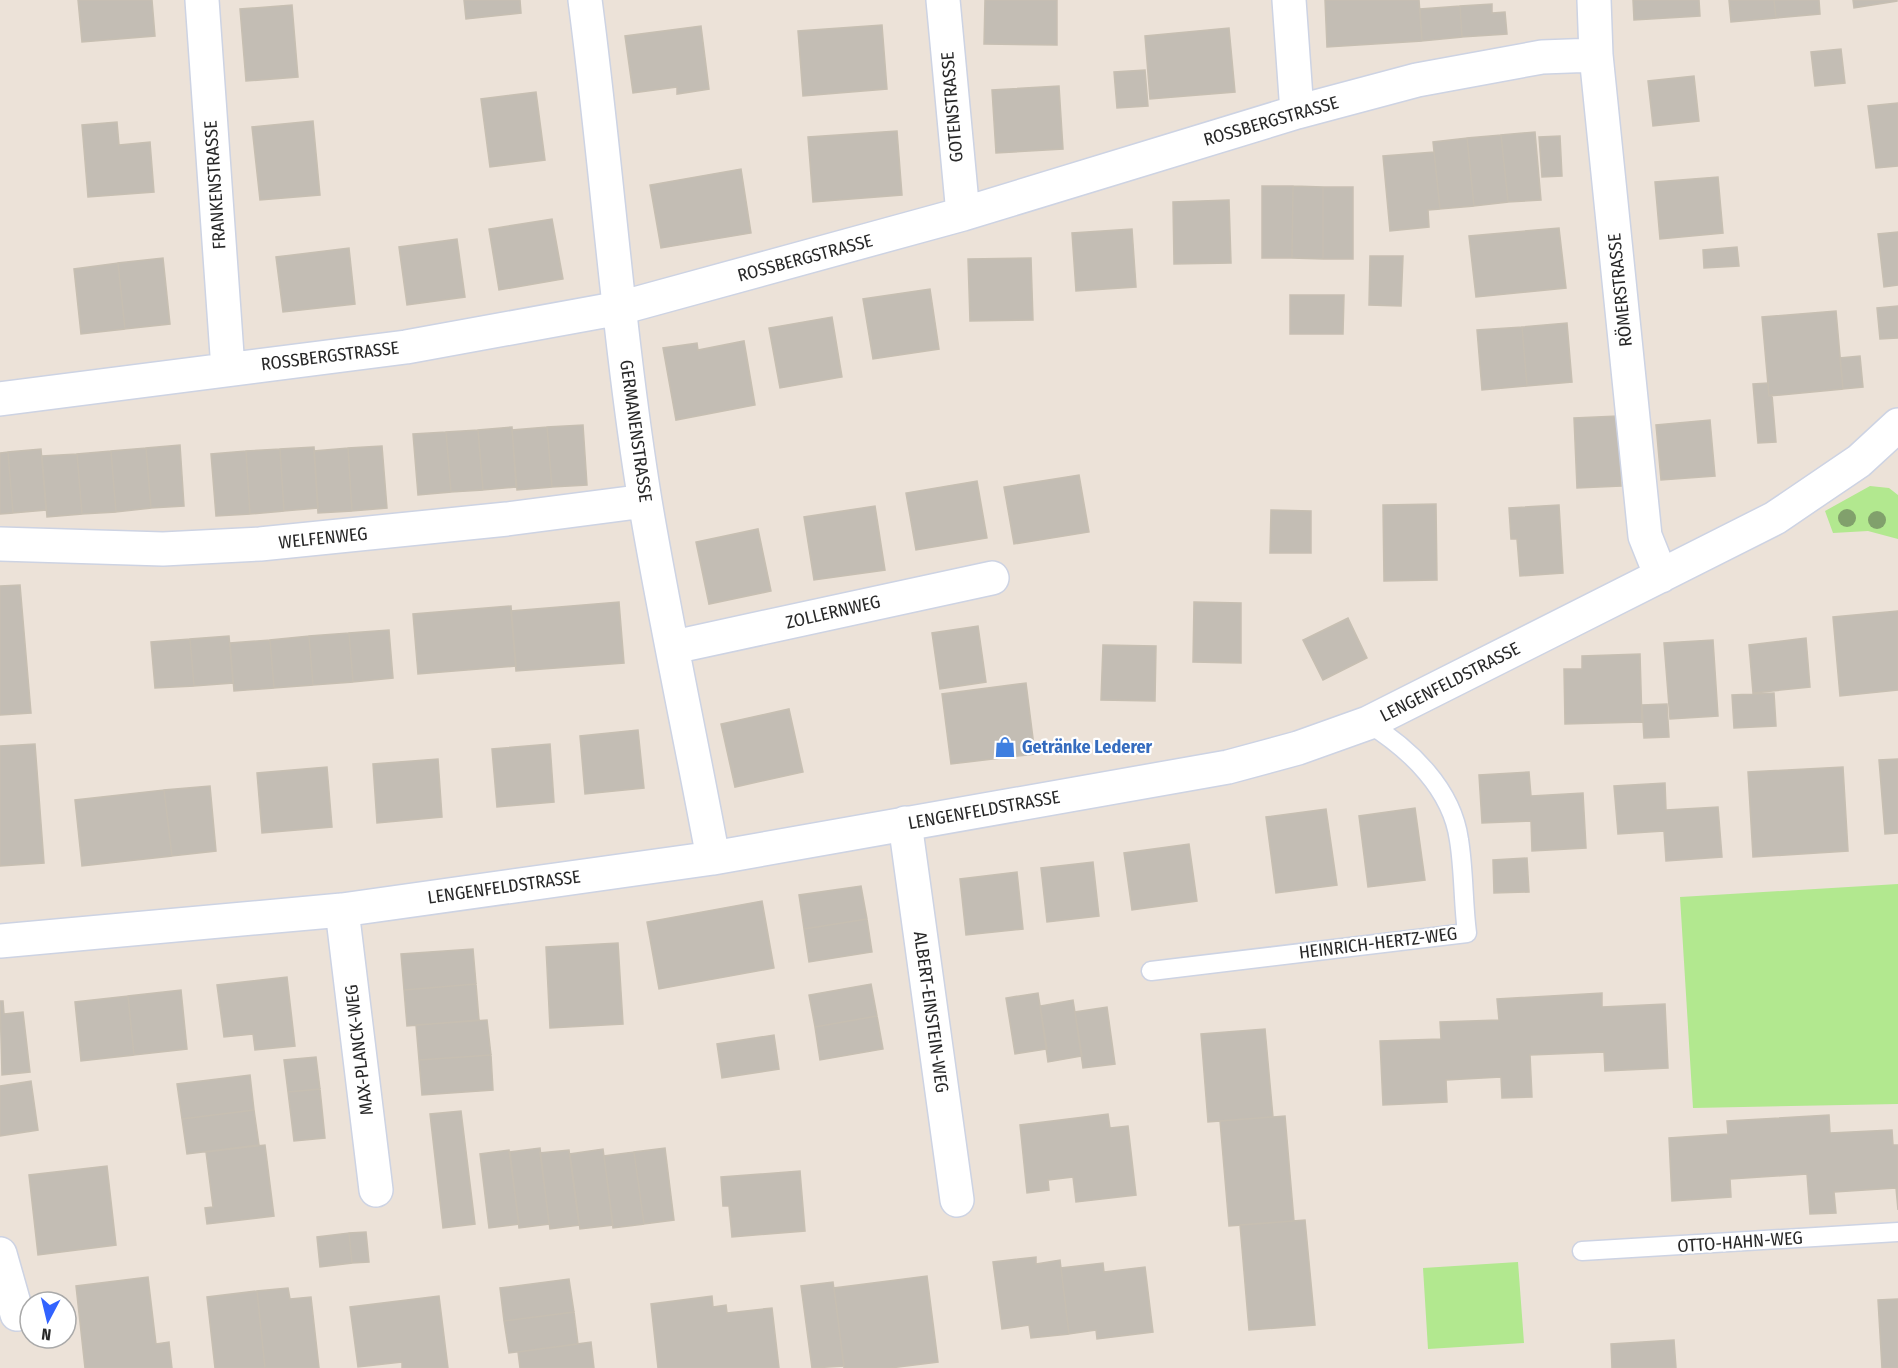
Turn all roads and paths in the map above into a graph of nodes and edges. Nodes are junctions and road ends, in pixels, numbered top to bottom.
1 (202, 0) edge
2 (585, 0) edge
3 (943, 0) edge
4 (1289, 0) edge
5 (1594, 0) edge
6 (1596, 55) junction
7 (1297, 112) junction
8 (963, 214) junction
9 (620, 308) junction
10 (228, 369) junction
11 (0, 399) edge
12 (1895, 433) edge
13 (645, 501) junction
14 (0, 544) edge
15 (1661, 576) junction
16 (992, 578) dead end
17 (674, 647) junction
18 (1368, 723) junction
19 (905, 823) junction
20 (713, 858) junction
21 (342, 910) junction
22 (0, 941) edge
23 (1151, 971) dead end
24 (376, 1190) dead end
25 (957, 1200) dead end
26 (1898, 1232) edge
27 (1582, 1251) dead end
28 (0, 1254) edge
29 (18, 1314) dead end

1 - 10 street, FRANKENSTRASSE
2 - 9 street, GERMANENSTRASSE
3 - 8 street, GOTENSTRASSE
4 - 7 street
5 - 6 street, RÖMERSTRASSE
6 - 7 street, ROSSBERGSTRASSE
6 - 15 street, RÖMERSTRASSE
7 - 8 street, ROSSBERGSTRASSE
8 - 9 street, ROSSBERGSTRASSE
9 - 10 street, ROSSBERGSTRASSE
9 - 13 street, GERMANENSTRASSE
10 - 11 street, ROSSBERGSTRASSE
12 - 15 street, LENGENFELDSTRASSE
13 - 14 street, WELFENWEG
13 - 17 street, GERMANENSTRASSE
15 - 18 street, LENGENFELDSTRASSE
16 - 17 street, ZOLLERNWEG
17 - 20 street, GERMANENSTRASSE
18 - 19 street, LENGENFELDSTRASSE
18 - 23 lane, HEINRICH-HERTZ-WEG
19 - 20 street, LENGENFELDSTRASSE
19 - 25 street, ALBERT-EINSTEIN-WEG
20 - 21 street, LENGENFELDSTRASSE
21 - 22 street, LENGENFELDSTRASSE
21 - 24 street, MAX-PLANCK-WEG
26 - 27 lane, OTTO-HAHN-WEG
28 - 29 street

